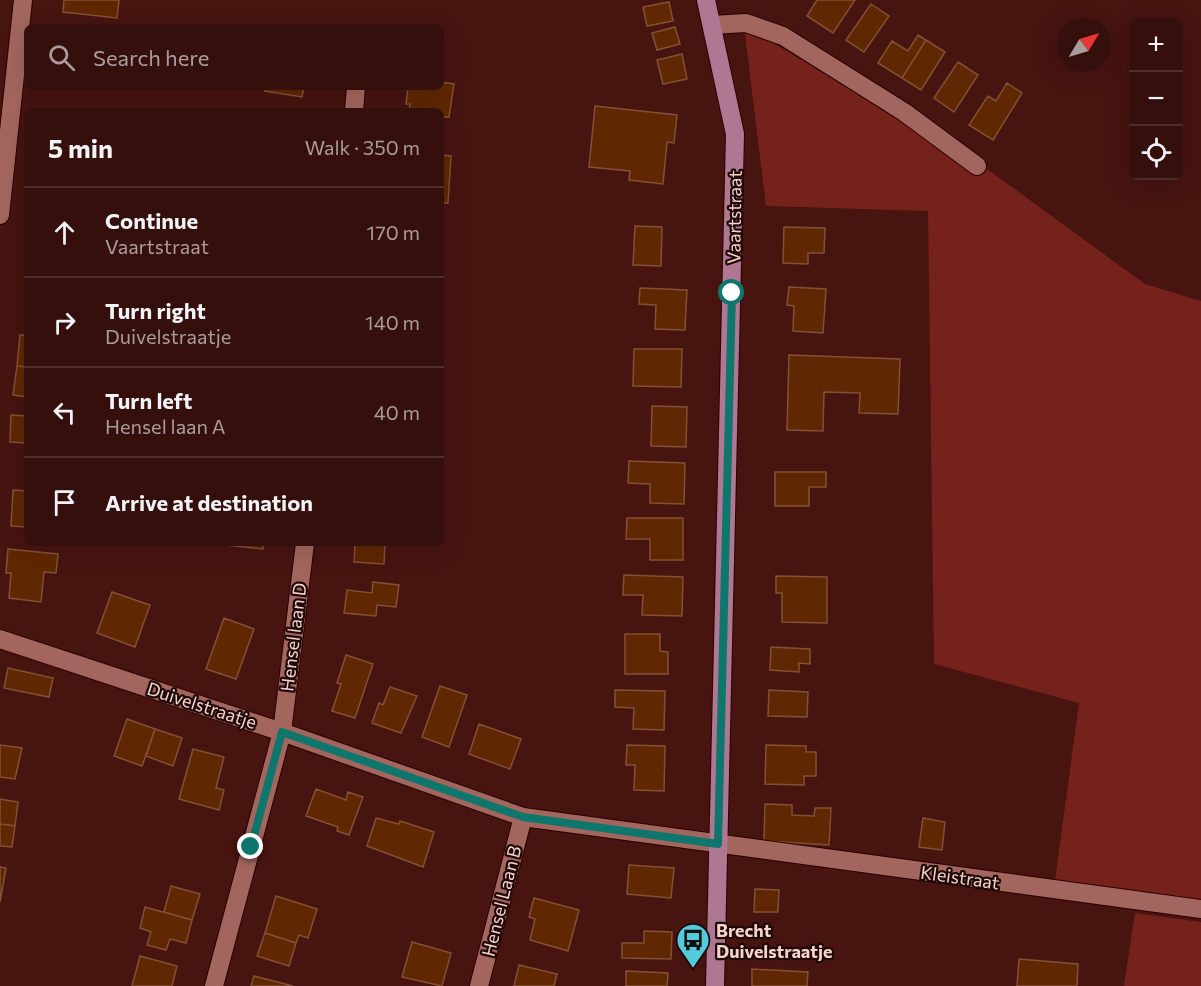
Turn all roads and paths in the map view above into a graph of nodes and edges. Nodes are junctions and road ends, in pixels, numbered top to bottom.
1 (22, 0) edge
2 (706, 0) edge
3 (712, 25) junction
4 (356, 90) edge
5 (354, 108) edge
6 (977, 166) dead end
7 (0, 215) edge
8 (305, 546) edge
9 (0, 639) edge
10 (282, 732) junction
11 (523, 817) junction
12 (718, 844) junction
13 (1201, 909) edge
14 (214, 986) edge
15 (479, 986) edge
16 (715, 986) edge

1 - 7 street
2 - 3 main road, Vaartstraat
3 - 6 street
3 - 12 main road, Vaartstraat
4 - 5 street
8 - 10 street, Hensel laan D
9 - 10 street, Duivelstraatje
10 - 11 street, Duivelstraatje
10 - 14 street, Hensel laan D
11 - 12 street, Duivelstraatje
11 - 15 street, Hensel Laan B
12 - 13 street, Kleistraat
12 - 16 main road, Vaartstraat

